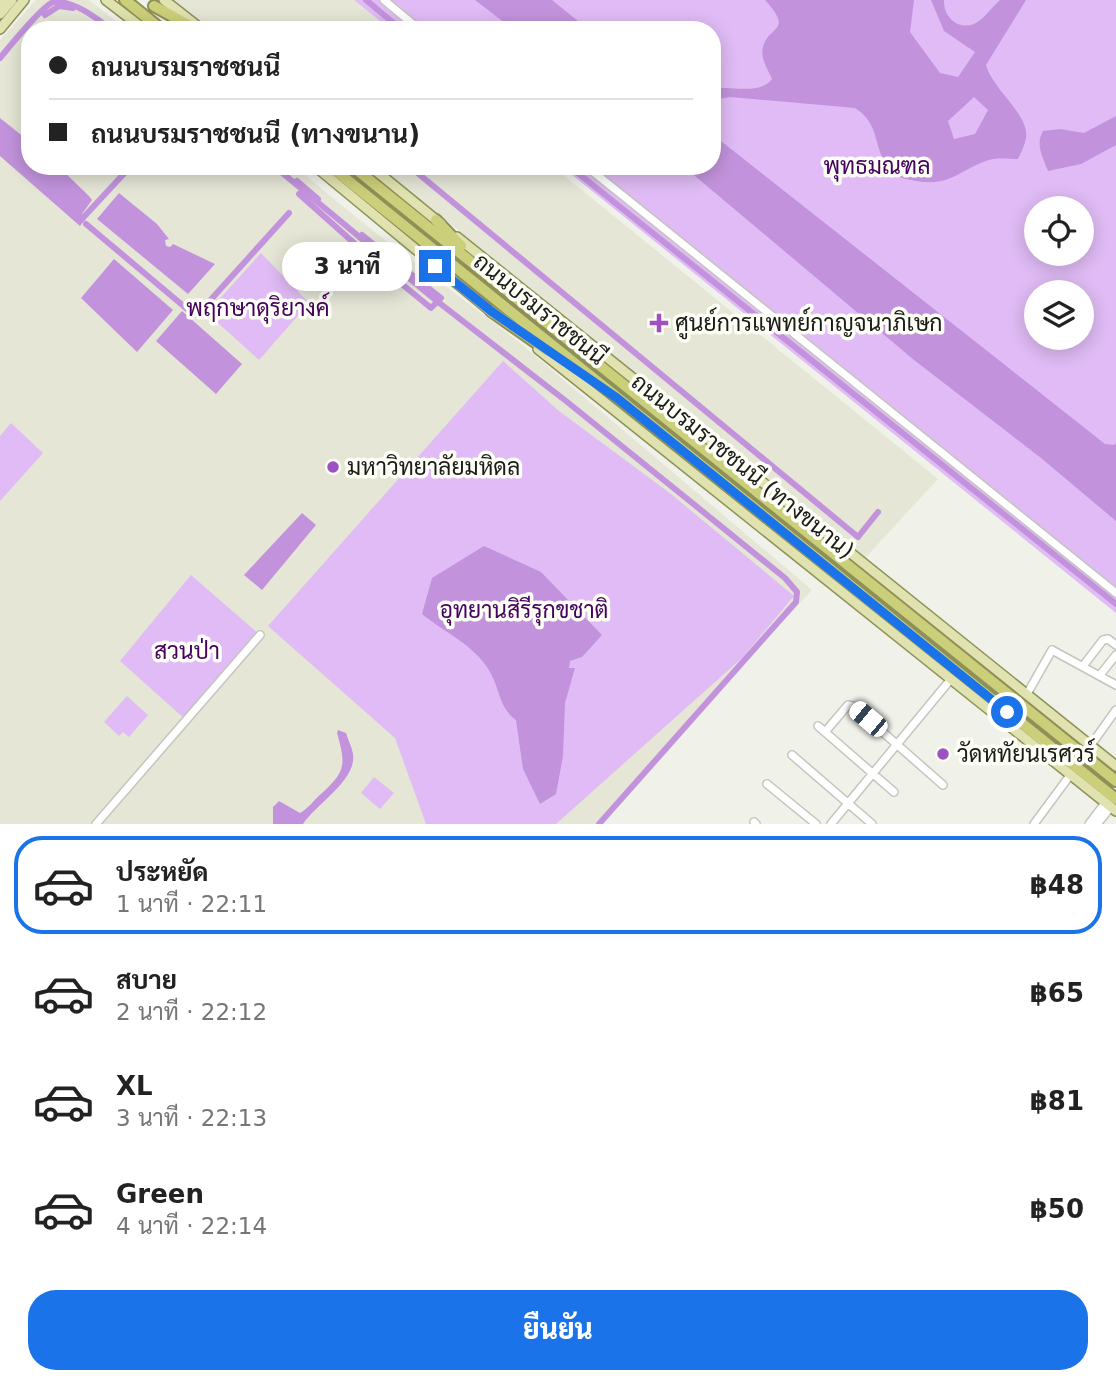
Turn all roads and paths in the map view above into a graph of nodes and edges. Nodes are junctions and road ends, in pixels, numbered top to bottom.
1 (12, 0) edge
2 (24, 0) edge
3 (125, 0) edge
4 (164, 0) edge
5 (384, 0) edge
6 (107, 1) edge
7 (150, 3) edge
8 (0, 14) edge
9 (133, 21) edge
10 (151, 21) edge
11 (172, 21) edge
12 (183, 21) edge
13 (188, 21) edge
14 (409, 21) edge
15 (0, 29) edge
16 (326, 175) edge
17 (342, 175) edge
18 (363, 175) edge
19 (381, 175) edge
20 (597, 175) edge
21 (436, 220) junction
22 (518, 299) junction
23 (491, 311) junction
24 (617, 398) junction
25 (1116, 593) edge
26 (260, 635) dead end
27 (1116, 645) edge
28 (1116, 654) edge
29 (1083, 666) junction
30 (1100, 676) junction
31 (951, 679) junction
32 (1116, 685) edge
33 (1027, 694) junction
34 (1116, 710) edge
35 (818, 726) dead end
36 (825, 732) junction
37 (898, 744) junction
38 (1091, 745) junction
39 (792, 755) dead end
40 (1116, 766) edge
41 (873, 773) junction
42 (1071, 774) junction
43 (1116, 781) edge
44 (768, 784) dead end
45 (943, 785) dead end
46 (894, 792) dead end
47 (849, 803) junction
48 (1112, 805) edge
49 (96, 824) edge
50 (816, 824) edge
51 (831, 824) edge
52 (872, 824) edge
53 (1034, 824) edge
54 (1089, 824) edge
55 (1097, 824) edge

1 - 8 main road
2 - 15 main road
3 - 10 highway
4 - 13 main road
5 - 14 street
6 - 9 main road
7 - 11 highway
7 - 12 highway
16 - 23 main road, ถนนบรมราชชนนี (ทางขนาน)
17 - 24 highway, ถนนบรมราชชนนี
18 - 22 highway, ถนนบรมราชชนนี
19 - 21 main road, ถนนบรมราชชนนี (ทางขนาน)
20 - 25 street
21 - 22 highway
21 - 33 main road, ถนนบรมราชชนนี (ทางขนาน)
22 - 43 highway, ถนนบรมราชชนนี
23 - 24 highway
23 - 31 main road, ถนนบรมราชชนนี (ทางขนาน)
24 - 48 highway, ถนนบรมราชชนนี
26 - 49 street
27 - 29 street
28 - 30 street
29 - 30 street
29 - 33 street
30 - 32 street
31 - 37 street
31 - 42 main road, ถนนบรมราชชนนี (ทางขนาน)
33 - 38 main road, ถนนบรมราชชนนี (ทางขนาน)
34 - 38 street
35 - 36 street
36 - 37 street
36 - 41 street
37 - 41 street
37 - 45 street
38 - 40 main road, ถนนบรมราชชนนี (ทางขนาน)
39 - 47 street
41 - 46 street
41 - 47 street
42 - 48 main road, ถนนบรมราชชนนี (ทางขนาน)
42 - 53 street
44 - 50 street
47 - 51 street
47 - 52 street
48 - 54 street
48 - 55 street

